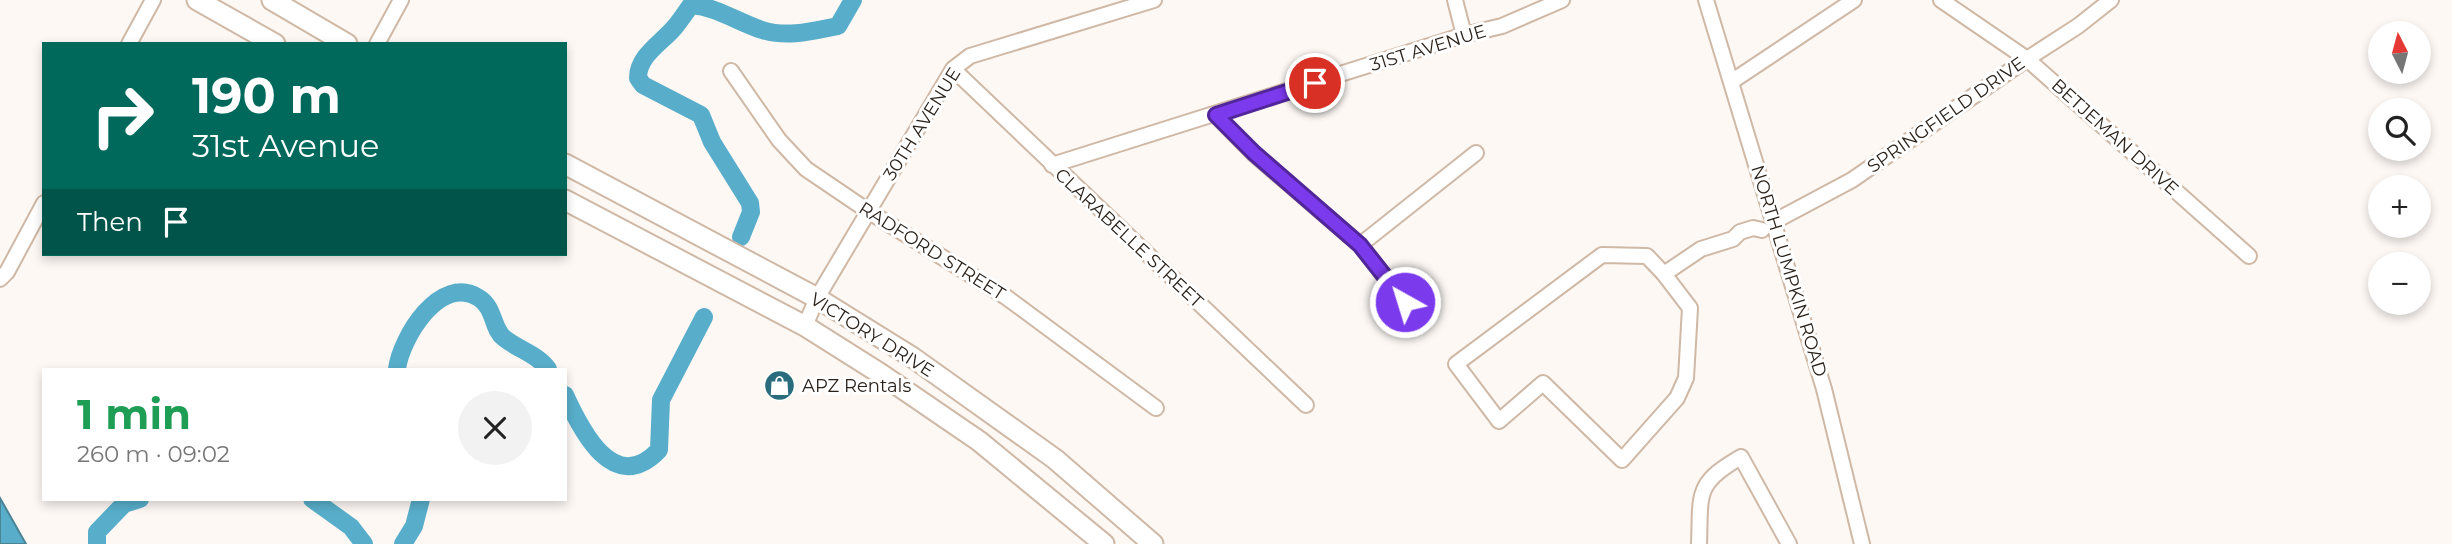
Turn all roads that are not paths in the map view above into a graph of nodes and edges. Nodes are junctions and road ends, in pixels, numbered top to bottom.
1 (153, 0) edge
2 (197, 0) edge
3 (272, 0) edge
4 (401, 0) edge
5 (1154, 0) edge
6 (1455, 0) edge
7 (1562, 0) edge
8 (1706, 0) edge
9 (1854, 0) edge
10 (1941, 0) edge
11 (2111, 0) edge
12 (1464, 35) junction
13 (130, 42) edge
14 (271, 42) edge
15 (345, 42) edge
16 (378, 42) edge
17 (2027, 59) junction
18 (953, 69) junction
19 (731, 71) dead end
20 (1731, 82) junction
21 (1216, 115) junction
22 (1476, 153) dead end
23 (567, 165) edge
24 (1052, 165) junction
25 (567, 201) edge
26 (42, 207) edge
27 (868, 211) junction
28 (1771, 225) junction
29 (1360, 245) junction
30 (2249, 256) dead end
31 (1664, 274) junction
32 (0, 279) edge
33 (817, 298) junction
34 (1405, 302) dead end
35 (804, 326) junction
36 (1306, 405) dead end
37 (1156, 408) dead end
38 (1104, 544) edge
39 (1153, 544) edge
40 (1699, 544) edge
41 (1789, 544) edge
42 (1862, 544) edge

1 - 13 street
2 - 14 highway
3 - 15 highway
4 - 16 street
5 - 18 street, 30TH AVENUE
6 - 12 street
7 - 12 street, 31ST AVENUE
8 - 20 street, NORTH LUMPKIN ROAD
9 - 20 street
10 - 17 street, BETJEMAN DRIVE
11 - 17 street, SPRINGFIELD DRIVE
12 - 21 street, 31ST AVENUE
17 - 28 street, SPRINGFIELD DRIVE
17 - 30 street, BETJEMAN DRIVE
18 - 24 street, CLARABELLE STREET
18 - 27 street, 30TH AVENUE
19 - 27 street, RADFORD STREET
20 - 28 street, NORTH LUMPKIN ROAD
21 - 24 street, 31ST AVENUE
21 - 29 street
22 - 29 street
23 - 33 highway, VICTORY DRIVE
24 - 36 street, CLARABELLE STREET
25 - 35 highway, VICTORY DRIVE
26 - 32 street
27 - 33 street, 30TH AVENUE
27 - 37 street, RADFORD STREET
28 - 31 street, SPRINGFIELD DRIVE
28 - 42 street, NORTH LUMPKIN ROAD
29 - 34 street
31 - 31 street
33 - 35 street, 30TH AVENUE
33 - 39 highway, VICTORY DRIVE
35 - 38 highway, VICTORY DRIVE
40 - 41 street

